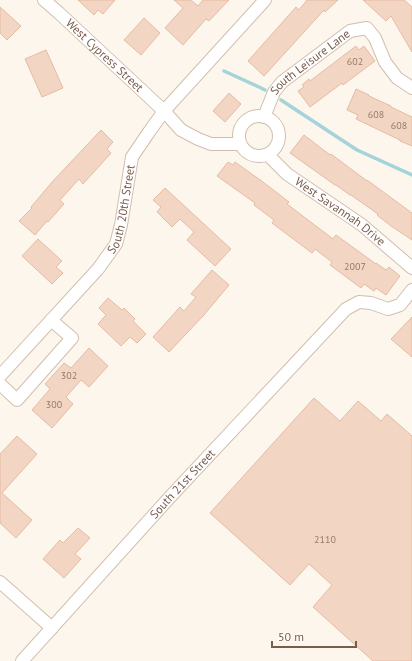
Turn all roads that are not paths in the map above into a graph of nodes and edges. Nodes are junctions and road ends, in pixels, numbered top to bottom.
1 (45, 0) edge
2 (265, 0) edge
3 (412, 88) edge
4 (164, 111) junction
5 (264, 117) junction
6 (240, 144) junction
7 (268, 155) junction
8 (412, 268) edge
9 (412, 290) edge
10 (51, 320) junction
11 (0, 376) edge
12 (0, 384) edge
13 (0, 582) edge
14 (52, 628) junction
15 (22, 661) edge

1 - 4 street, West Cypress Street
2 - 4 street, South 20th Street
3 - 5 street, South Leisure Lane
4 - 6 street
4 - 10 street, South 20th Street
5 - 6 street
5 - 7 street
6 - 7 street
7 - 8 street, West Savannah Drive
9 - 14 street, South 21st Street
10 - 11 street, South 20th Street
10 - 12 street
13 - 14 street
14 - 15 street, South 21st Street

